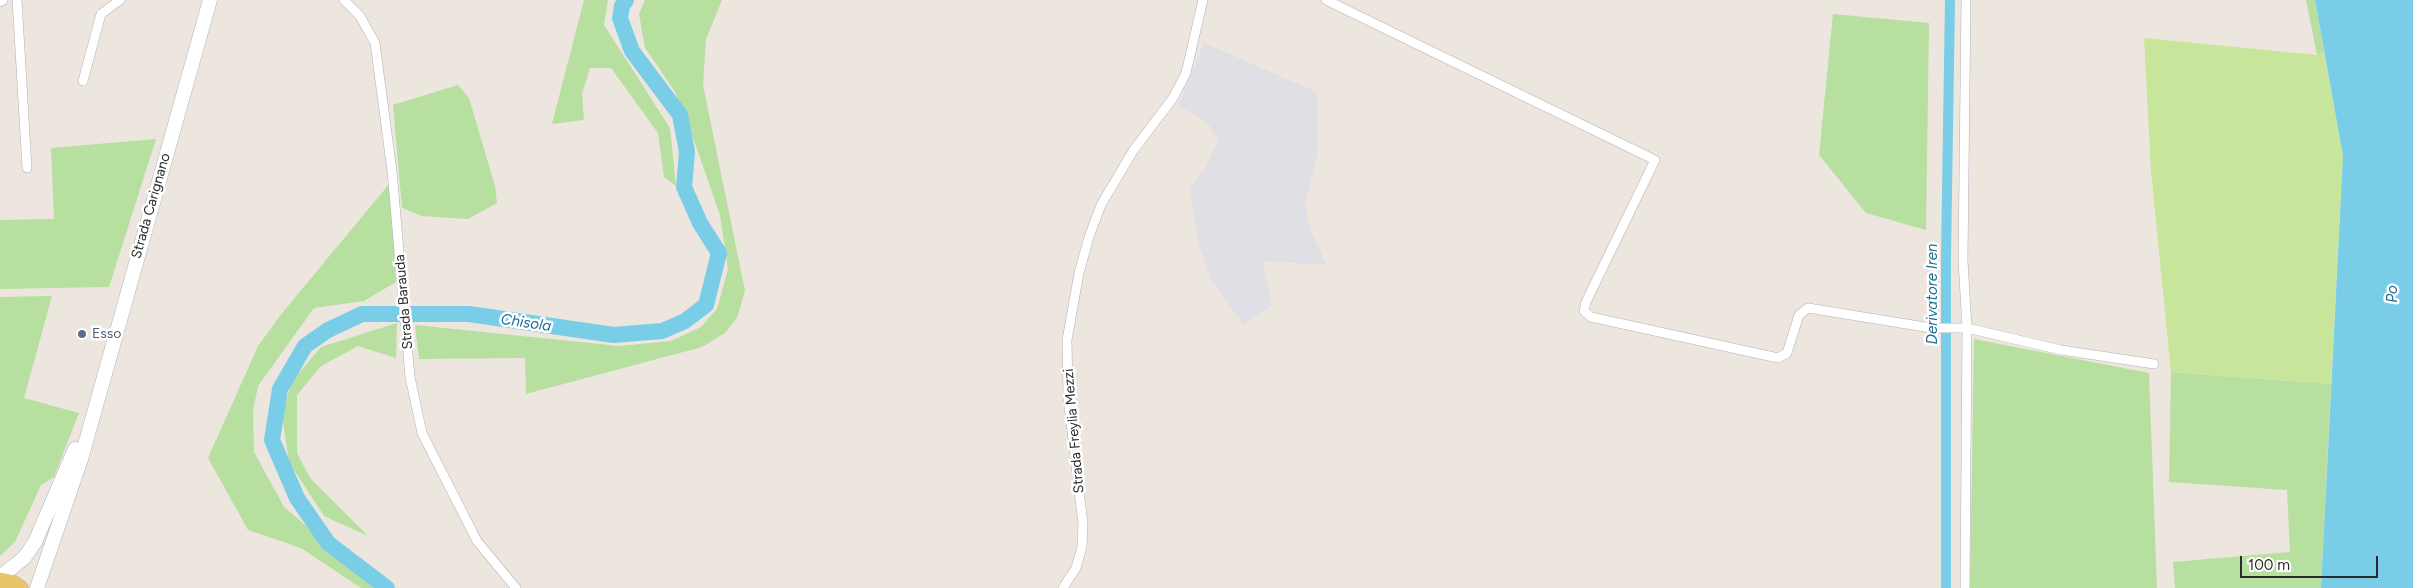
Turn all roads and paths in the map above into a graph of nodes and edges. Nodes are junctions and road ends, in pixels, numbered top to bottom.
1 (17, 0) edge
2 (120, 0) edge
3 (210, 0) edge
4 (344, 0) edge
5 (1203, 0) edge
6 (1326, 0) edge
7 (1966, 0) edge
8 (84, 81) dead end
9 (27, 168) dead end
10 (1967, 328) junction
11 (2154, 364) dead end
12 (92, 412) junction
13 (0, 579) edge
14 (21, 588) edge
15 (37, 588) edge
16 (516, 588) edge
17 (1063, 588) edge
18 (1965, 588) edge

1 - 9 street
2 - 8 street
3 - 12 main road, Strada Carignano
4 - 16 street, Strada Barauda
5 - 17 street, Strada Freylia Mezzi
6 - 10 street
7 - 10 street
10 - 11 street
10 - 18 street
12 - 13 main road
12 - 15 main road
13 - 14 main road

